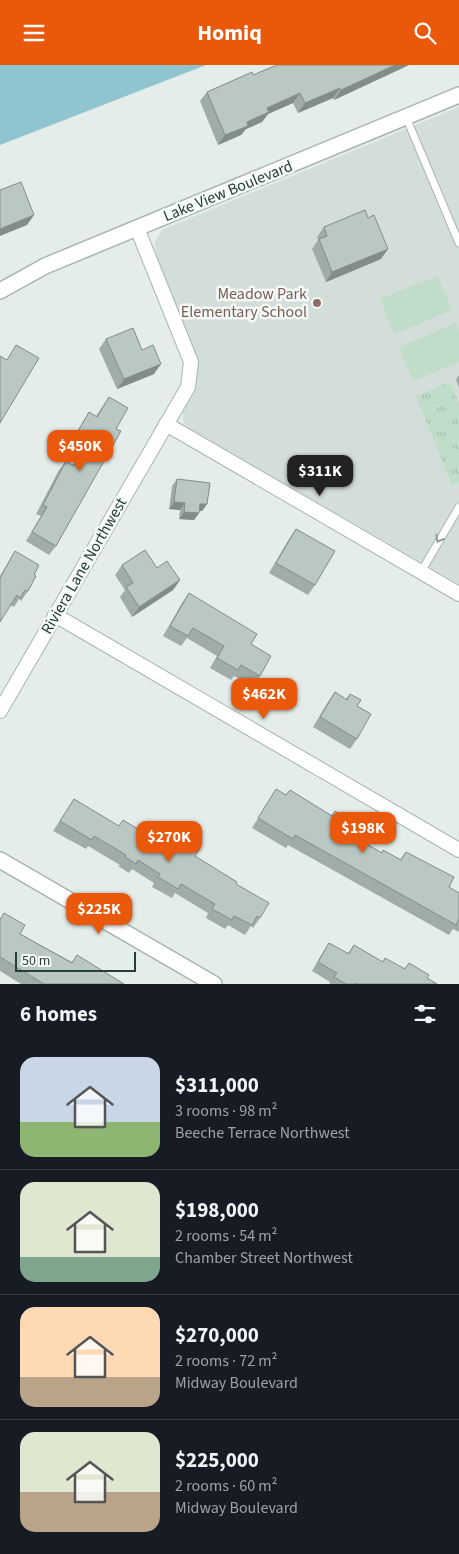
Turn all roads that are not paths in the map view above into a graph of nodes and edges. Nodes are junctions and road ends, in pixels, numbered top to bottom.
1 (459, 95) edge
2 (406, 117) junction
3 (137, 228) junction
4 (459, 243) edge
5 (0, 291) edge
6 (166, 424) junction
7 (459, 507) edge
8 (421, 572) junction
9 (459, 594) edge
10 (55, 615) junction
11 (0, 711) edge
12 (459, 849) edge
13 (0, 860) edge
14 (214, 984) edge

1 - 2 street, Lake View Boulevard
2 - 3 street, Lake View Boulevard
2 - 4 lane
3 - 5 street, Lake View Boulevard
3 - 6 street, Riviera Lane Northwest
6 - 8 street
6 - 10 street, Riviera Lane Northwest
7 -> 8 lane
8 - 9 street
10 - 11 street, Riviera Lane Northwest
10 - 12 street
13 - 14 street

